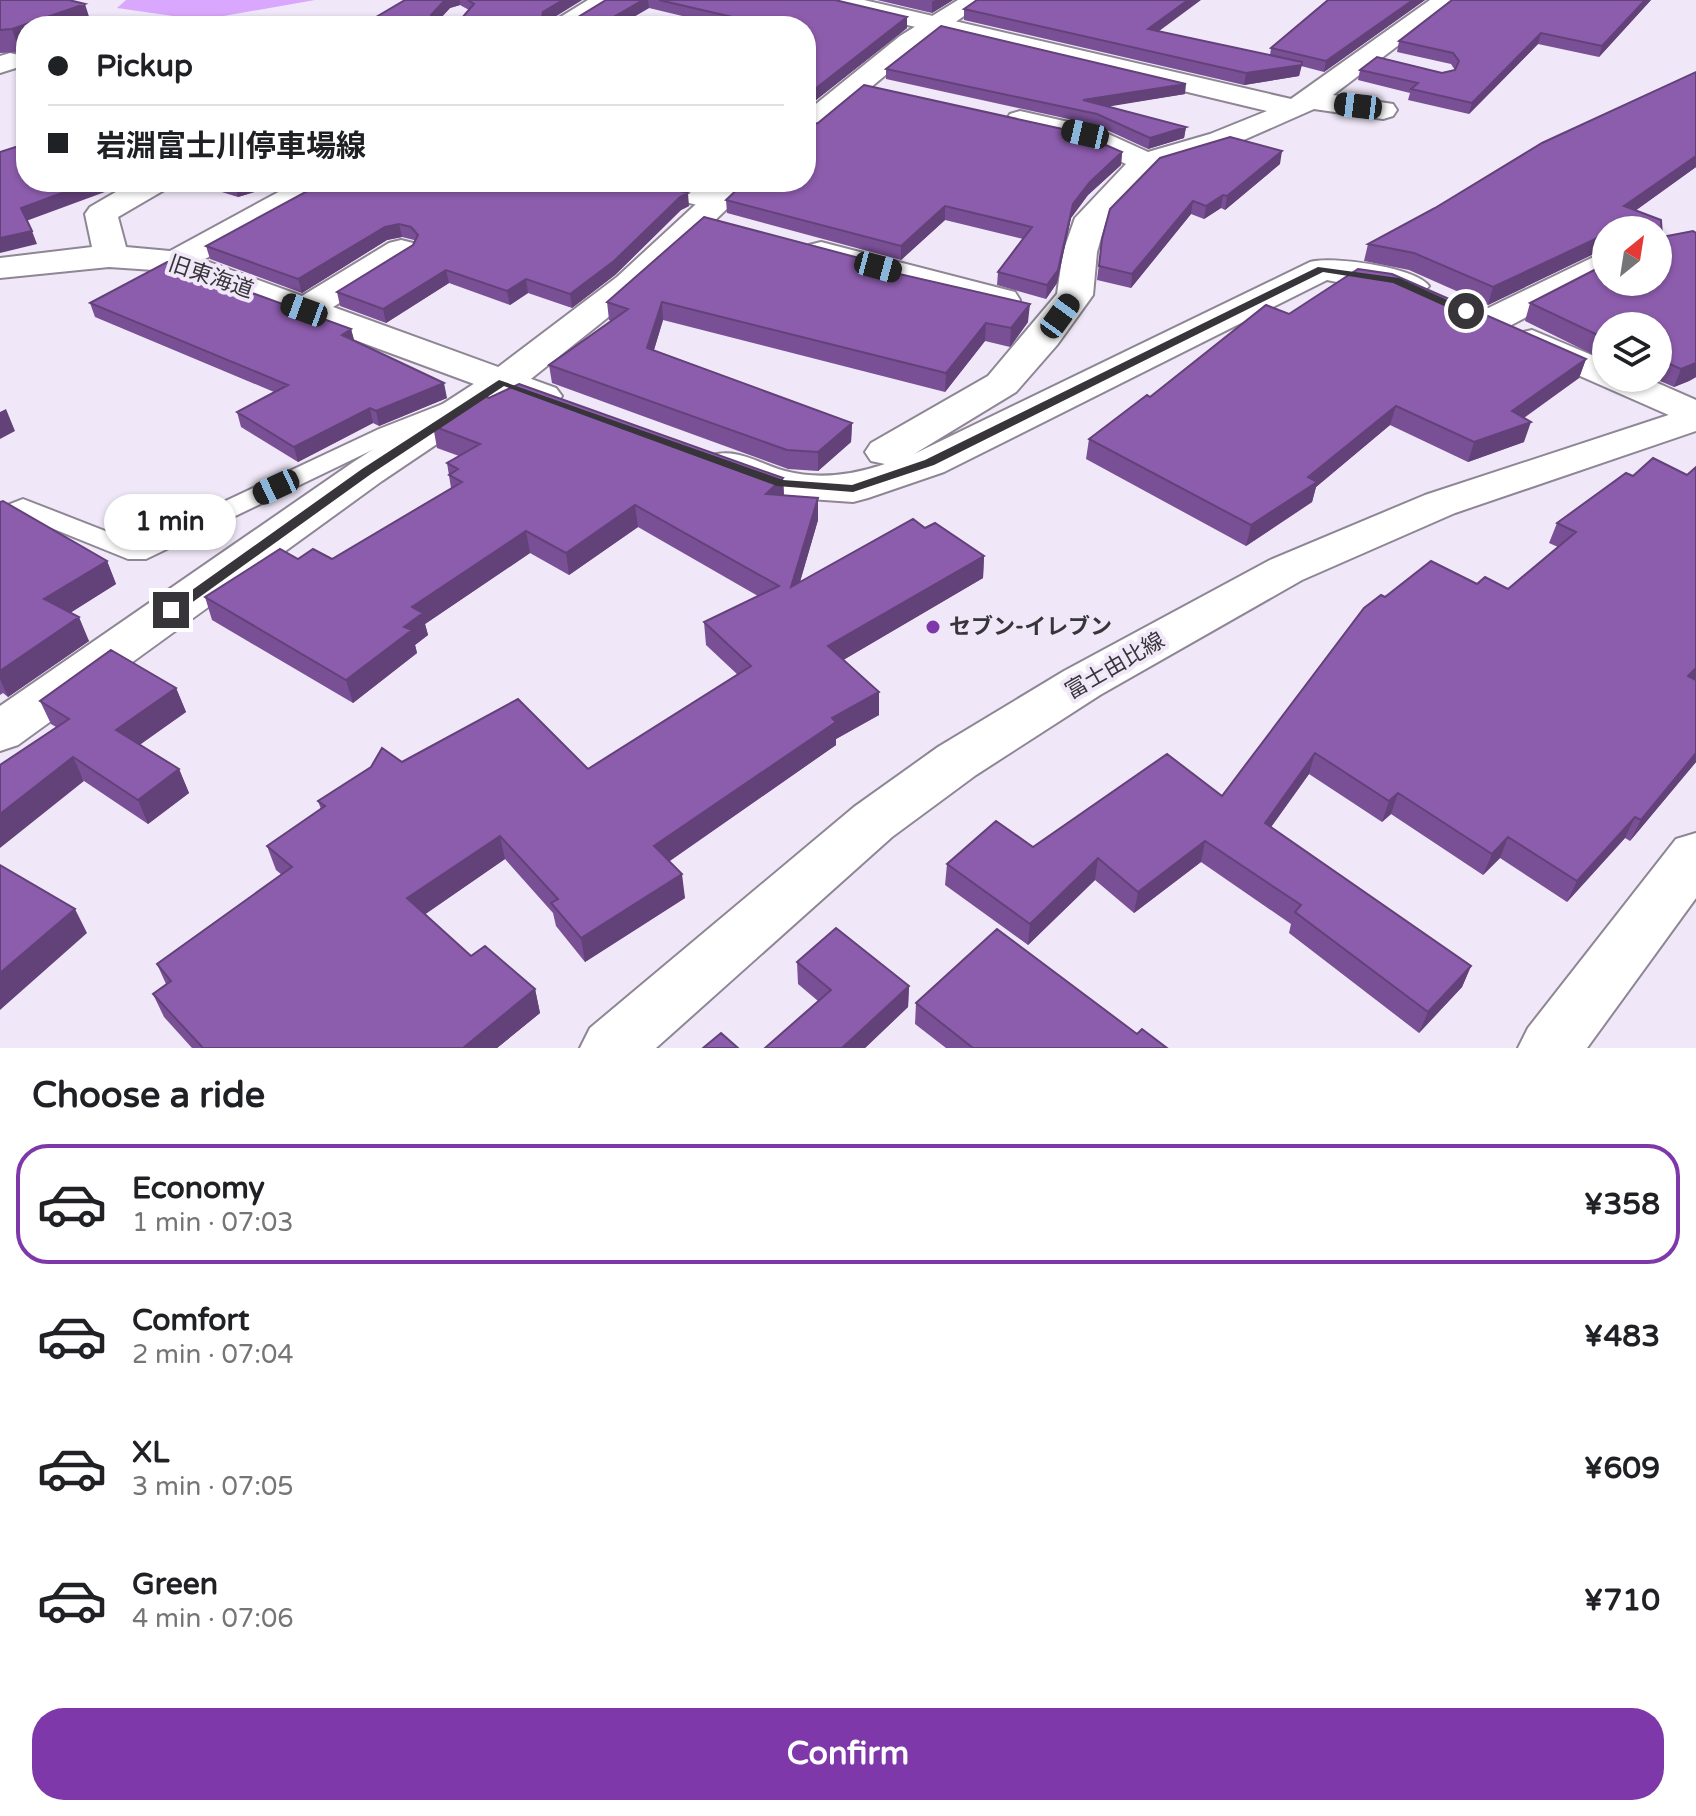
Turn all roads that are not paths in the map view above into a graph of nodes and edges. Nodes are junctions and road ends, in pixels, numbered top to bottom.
1 (606, 0) edge
2 (832, 0) edge
3 (975, 0) edge
4 (1446, 0) edge
5 (577, 16) edge
6 (935, 23) junction
7 (858, 84) junction
8 (888, 91) edge
9 (1302, 104) junction
10 (1383, 110) dead end
11 (994, 114) edge
12 (816, 119) edge
13 (1146, 162) junction
14 (138, 192) edge
15 (302, 192) edge
16 (685, 192) edge
17 (717, 200) edge
18 (741, 230) edge
19 (787, 242) edge
20 (401, 250) edge
21 (111, 255) junction
22 (175, 262) junction
23 (1592, 266) edge
24 (0, 268) edge
25 (304, 310) junction
26 (1467, 312) junction
27 (1060, 316) junction
28 (1592, 369) edge
29 (496, 387) junction
30 (1644, 392) edge
31 (576, 409) edge
32 (1696, 416) edge
33 (693, 452) edge
34 (781, 484) junction
35 (0, 518) edge
36 (0, 732) edge
37 (1696, 855) edge
38 (612, 1048) edge
39 (1550, 1048) edge

1 - 5 street
2 - 6 street
3 - 6 street
4 - 9 street
6 - 7 street
6 - 9 street
7 - 8 street
7 - 12 street
9 - 10 street
9 - 13 street
11 - 13 street
13 - 27 street
14 - 21 street
15 - 22 street
16 - 17 street
17 - 18 street
17 - 29 street
19 - 27 street
20 - 25 street
21 - 22 street, 旧東海道
21 - 24 street, 旧東海道
22 - 25 street, 旧東海道
23 - 26 street
25 - 29 street, 旧東海道
26 - 28 street
26 - 34 street
27 - 34 street
29 - 31 street, 旧東海道
29 - 35 lane
29 - 36 street
30 - 32 street
32 - 38 street, 富士由比線
33 - 34 street
37 - 39 street

